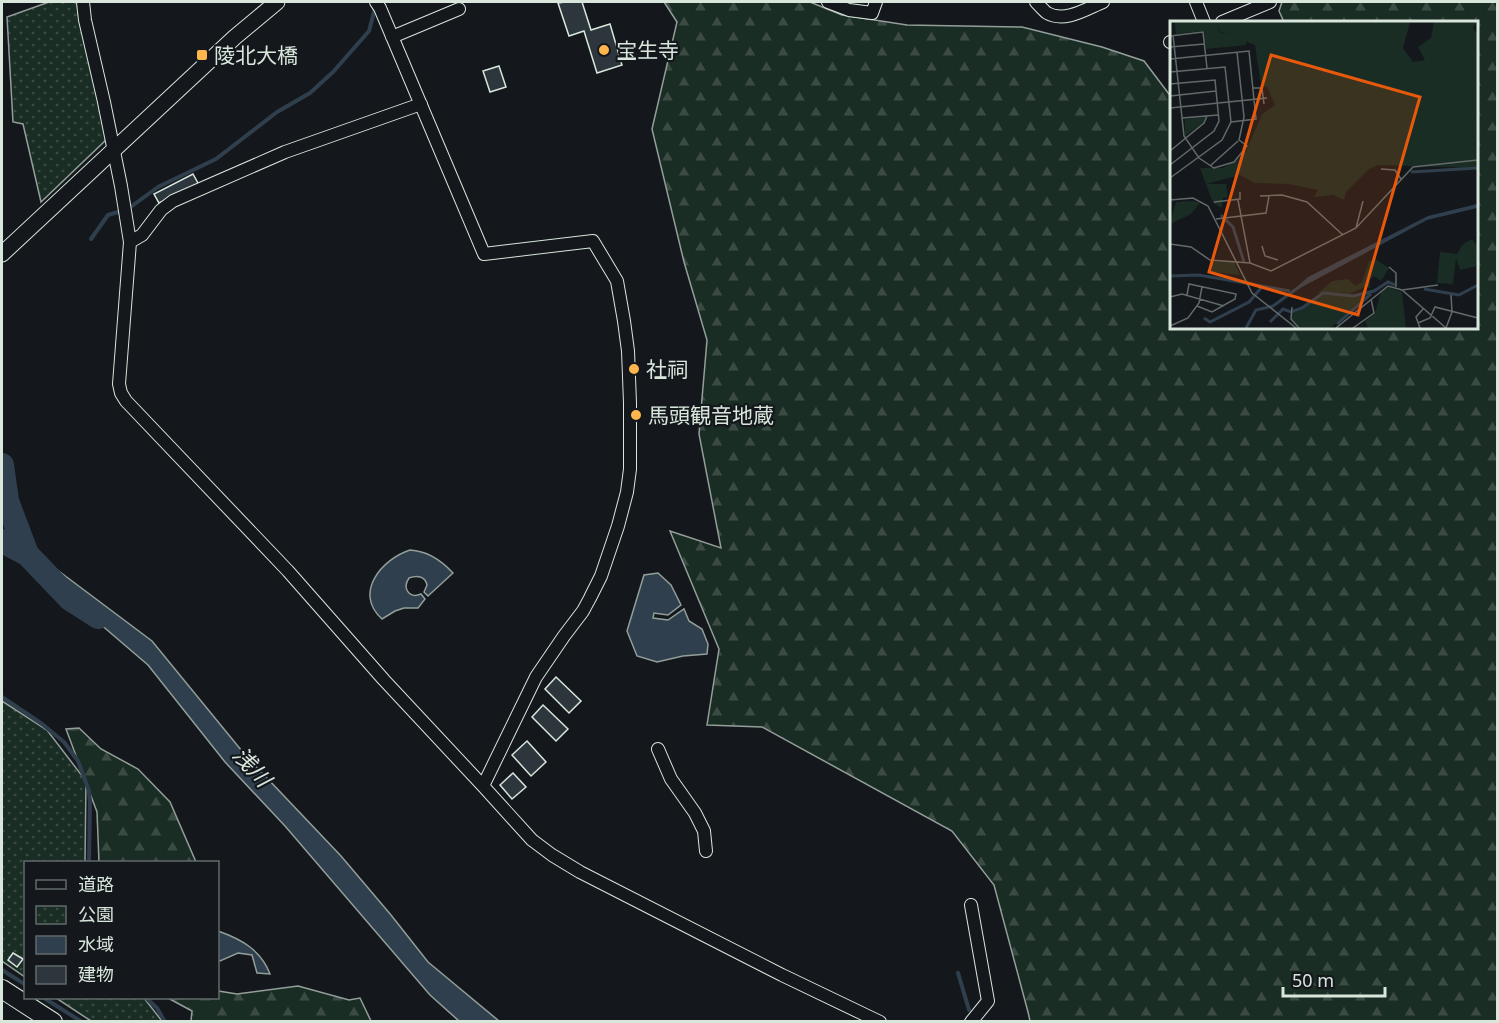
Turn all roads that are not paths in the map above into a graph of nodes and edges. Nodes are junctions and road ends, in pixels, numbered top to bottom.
1 (83, 2) edge
2 (277, 2) edge
3 (828, 2) edge
4 (876, 2) edge
5 (1036, 2) edge
6 (1103, 2) edge
7 (1196, 2) edge
8 (1270, 2) edge
9 (377, 4) edge
10 (459, 9) dead end
11 (1204, 21) edge
12 (1224, 21) edge
13 (392, 37) junction
14 (421, 104) junction
15 (114, 151) junction
16 (130, 242) junction
17 (2, 254) edge
18 (658, 749) dead end
19 (483, 786) junction
20 (706, 851) dead end
21 (971, 905) dead end
22 (2, 989) edge
23 (53, 1022) edge
24 (880, 1022) edge
25 (971, 1022) edge

1 - 15 street
2 - 15 street
3 - 4 street
5 - 6 street
7 - 11 street
8 - 12 street
9 - 13 street
10 - 13 street
13 - 14 street
14 - 16 street
14 - 19 street
15 - 16 street
15 - 17 street
16 - 19 street
18 - 20 street
19 - 24 street
21 - 25 street
22 - 23 main road

